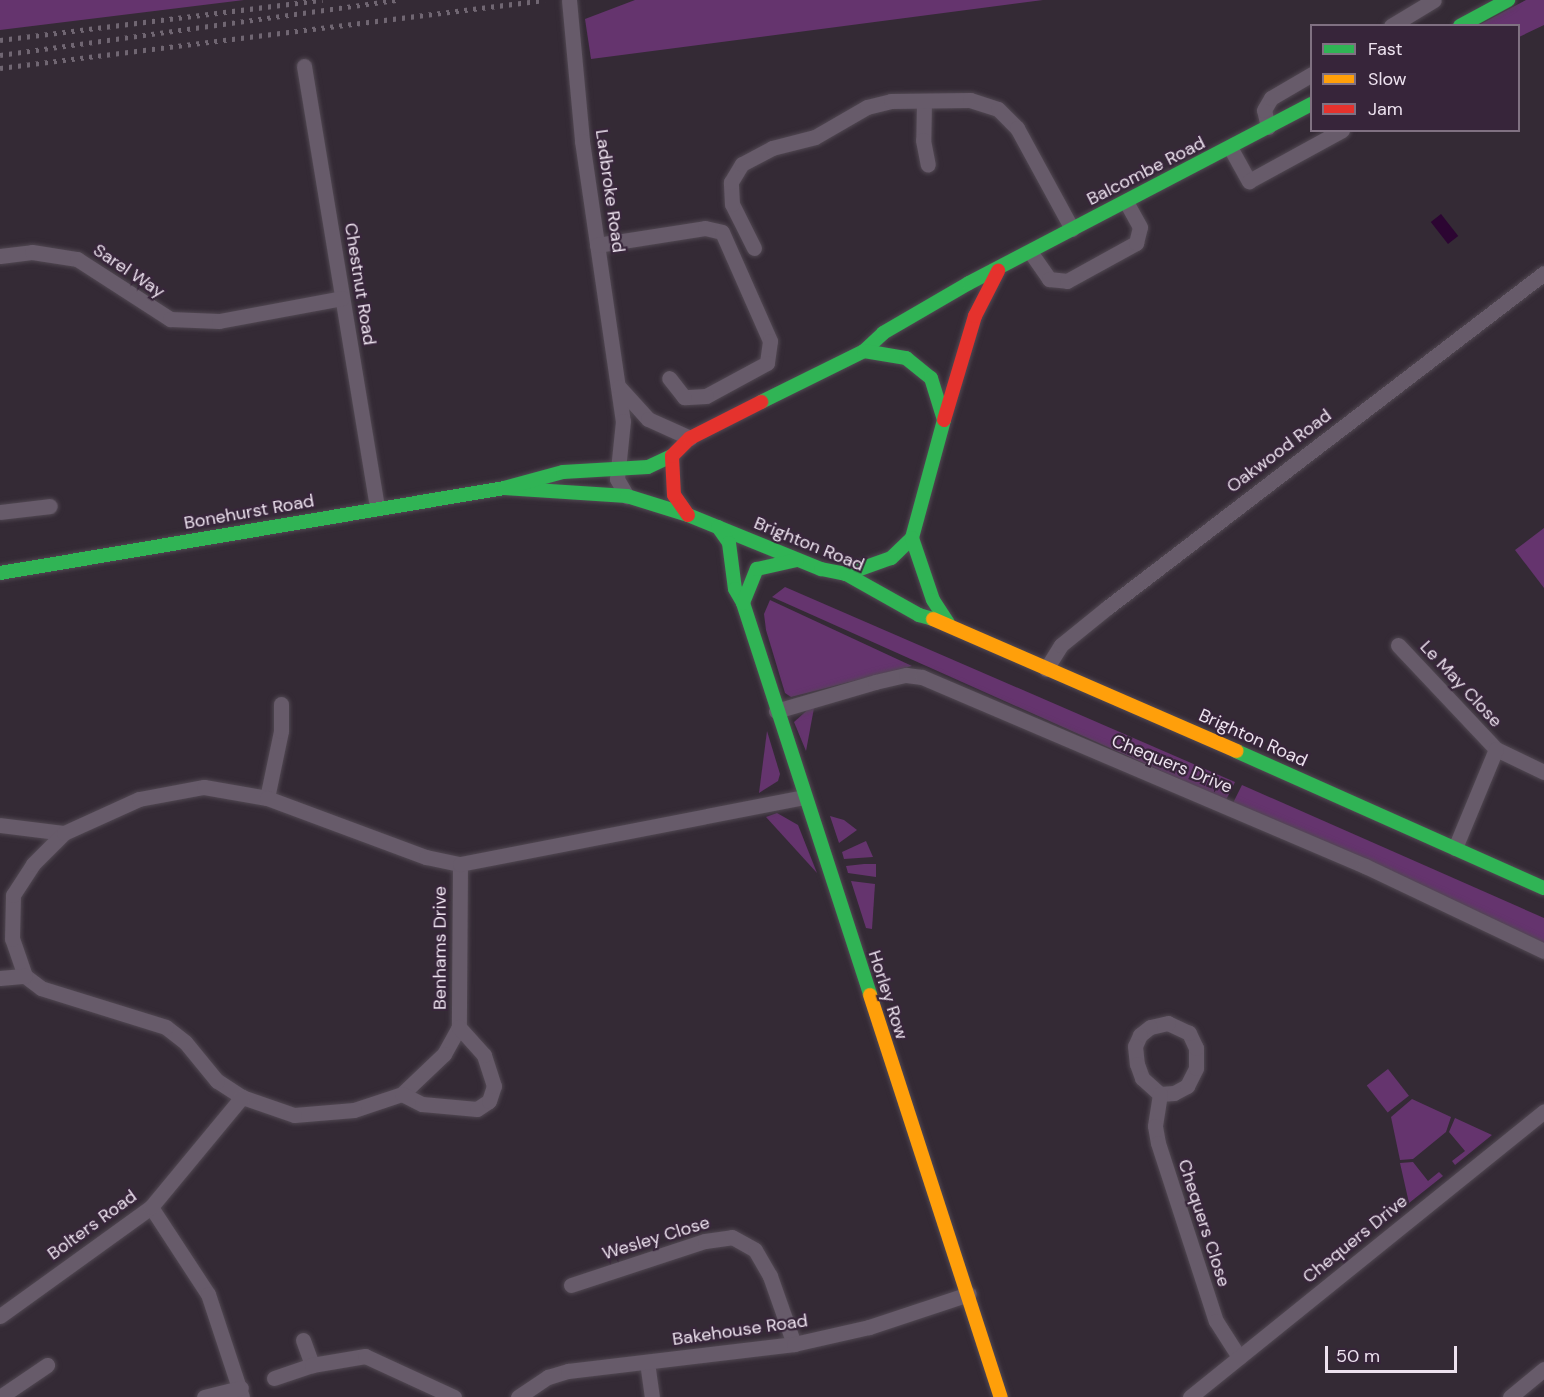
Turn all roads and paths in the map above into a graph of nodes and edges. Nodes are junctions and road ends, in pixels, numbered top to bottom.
1 (569, 0) edge
2 (1434, 0) edge
3 (1508, 0) edge
4 (1394, 24) edge
5 (1464, 24) edge
6 (304, 66) dead end
7 (1310, 75) edge
8 (924, 101) junction
9 (1310, 105) edge
10 (1268, 127) junction
11 (1338, 132) edge
12 (1231, 149) junction
13 (928, 165) dead end
14 (1126, 202) junction
15 (1072, 229) junction
16 (597, 245) junction
17 (754, 248) dead end
18 (1031, 253) junction
19 (0, 256) edge
20 (998, 271) junction
21 (1544, 273) edge
22 (946, 296) junction
23 (342, 298) junction
24 (975, 316) junction
25 (864, 351) junction
26 (669, 378) dead end
27 (619, 387) junction
28 (944, 420) junction
29 (690, 438) junction
30 (672, 456) junction
31 (617, 470) junction
32 (504, 488) junction
33 (627, 496) junction
34 (50, 506) dead end
35 (377, 508) junction
36 (0, 512) edge
37 (688, 515) junction
38 (718, 527) junction
39 (912, 538) junction
40 (797, 560) junction
41 (0, 573) edge
42 (846, 574) junction
43 (743, 603) junction
44 (948, 623) junction
45 (1398, 645) dead end
46 (1046, 669) junction
47 (280, 704) dead end
48 (776, 711) junction
49 (1496, 749) junction
50 (1544, 772) edge
51 (804, 797) junction
52 (267, 798) junction
53 (0, 825) edge
54 (64, 833) junction
55 (1455, 848) junction
56 (460, 864) junction
57 (1544, 888) edge
58 (1544, 951) edge
59 (26, 976) junction
60 (0, 978) edge
61 (459, 1027) junction
62 (402, 1094) junction
63 (1160, 1095) junction
64 (242, 1097) junction
65 (1544, 1111) edge
66 (151, 1207) junction
67 (571, 1285) dead end
68 (969, 1293) junction
69 (1, 1314) edge
70 (303, 1340) dead end
71 (794, 1344) junction
72 (1239, 1357) junction
73 (647, 1362) junction
74 (47, 1365) dead end
75 (312, 1365) junction
76 (1544, 1370) edge
77 (274, 1378) dead end
78 (426, 1390) edge
79 (242, 1393) edge
80 (0, 1397) edge
81 (204, 1397) edge
82 (454, 1397) edge
83 (518, 1397) edge
84 (652, 1397) edge
85 (1002, 1397) edge
86 (1190, 1397) edge
87 (1510, 1397) edge

1 - 16 street, Ladbroke Road
2 - 4 street
3 - 5 main road
6 - 23 street, Chestnut Road
7 - 10 street
8 - 13 street
8 - 15 street
8 - 17 street
9 - 10 main road, Balcombe Road
10 - 12 main road, Balcombe Road
11 - 12 street
12 - 14 main road, Balcombe Road
14 - 15 main road, Balcombe Road
14 - 18 street
15 - 18 main road, Balcombe Road
16 - 26 street
16 - 27 street, Ladbroke Road
18 - 20 main road, Balcombe Road
19 - 23 street, Sarel Way
20 - 22 main road, Balcombe Road
20 - 24 main road
21 - 46 street, Oakwood Road
22 - 24 main road
22 - 25 main road, Balcombe Road
23 - 35 street, Chestnut Road
24 - 28 main road
25 - 28 main road
25 - 29 main road, Balcombe Road
27 - 29 street
27 - 31 street, Ladbroke Road
28 - 39 main road
29 - 30 main road, Balcombe Road
30 - 31 main road, Bonehurst Road
30 - 37 main road
31 - 32 main road, Bonehurst Road
31 - 33 street, Ladbroke Road
32 - 33 main road, Bonehurst Road
32 - 35 main road, Bonehurst Road
33 - 37 main road, Bonehurst Road
34 - 36 street
35 - 41 main road, Bonehurst Road
37 - 38 main road, Brighton Road
38 - 40 main road, Brighton Road
38 - 43 main road, Horley Row
39 - 42 main road
39 - 44 main road
40 - 42 main road, Brighton Road
40 - 43 main road
42 - 44 main road, Brighton Road
43 - 48 main road, Horley Row
44 - 46 main road, Brighton Road
45 - 49 street, Le May Close
46 - 55 main road, Brighton Road
47 - 52 street
48 - 51 main road, Horley Row
48 - 58 street, Chequers Drive
49 - 50 street, Le May Close
49 - 55 street, Le May Close
51 - 56 street, Benhams Drive
51 - 68 main road, Horley Row
52 - 54 street, Benhams Drive
52 - 56 street, Benhams Drive
53 - 54 street
54 - 59 street, Benhams Drive
55 - 57 main road, Brighton Road
56 - 61 street, Benhams Drive
59 - 60 street
59 - 64 street, Benhams Drive
61 - 62 street, Benhams Drive
61 - 62 street
62 - 64 street, Benhams Drive
63 - 63 street
63 - 72 street, Chequers Close
64 - 66 street, Bolters Road
65 - 72 street, Chequers Drive
66 - 69 street, Bolters Road
66 - 79 street
67 - 71 street, Wesley Close
68 - 71 street, Bakehouse Road
68 - 85 main road, Horley Row
70 - 75 street
71 - 73 street, Bakehouse Road
72 - 86 street, Chequers Drive
73 - 83 street, Bakehouse Road
73 - 84 street
74 - 80 street
75 - 77 street
75 - 78 street
76 - 87 street
78 - 82 street
79 - 81 street

